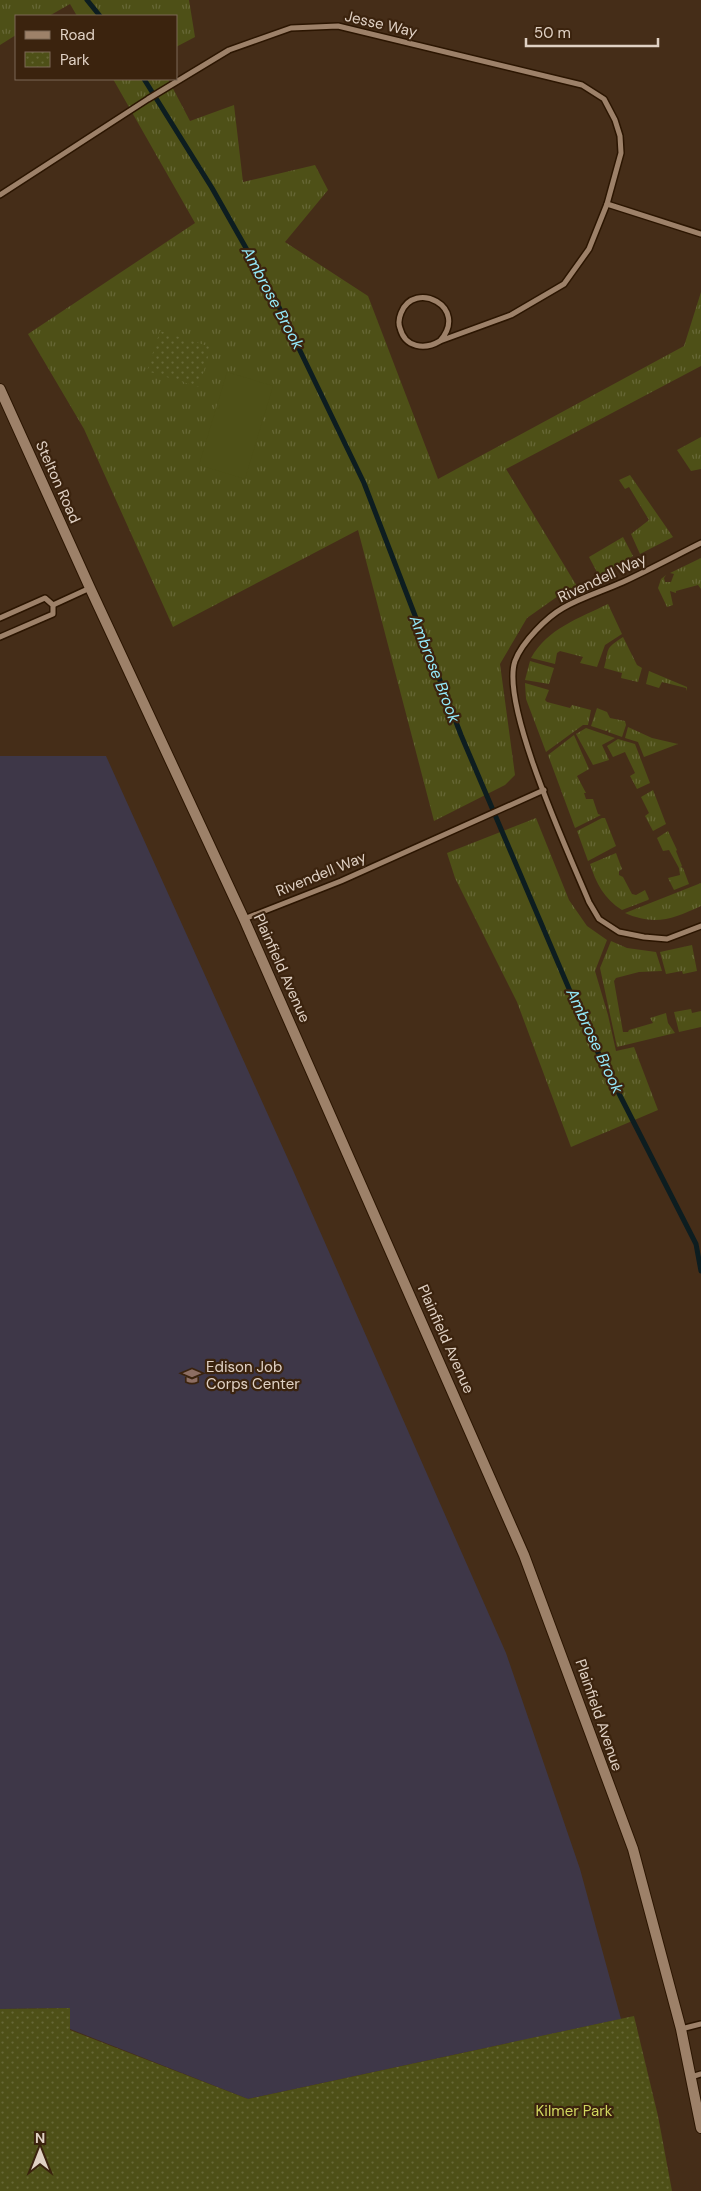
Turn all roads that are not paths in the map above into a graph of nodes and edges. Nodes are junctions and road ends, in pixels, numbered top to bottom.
1 (0, 195) edge
2 (607, 204) junction
3 (701, 234) edge
4 (440, 341) junction
5 (0, 388) edge
6 (701, 543) edge
7 (90, 588) junction
8 (53, 605) junction
9 (0, 618) edge
10 (0, 637) edge
11 (544, 790) junction
12 (244, 919) junction
13 (701, 926) edge
14 (701, 2024) edge
15 (681, 2029) junction
16 (696, 2076) edge
17 (701, 2128) edge

1 - 2 street, Jesse Way
2 - 3 street
2 - 4 street, Jesse Way
4 - 4 street
5 - 7 main road, Stelton Road
6 - 11 street, Rivendell Way
7 - 8 street
7 - 12 main road, Plainfield Avenue
8 - 9 street
8 - 10 street
11 - 12 street, Rivendell Way
11 - 13 street, Rivendell Way
12 - 15 main road, Plainfield Avenue
14 - 15 street
15 - 16 main road, Plainfield Avenue
16 - 17 main road, Plainfield Avenue

